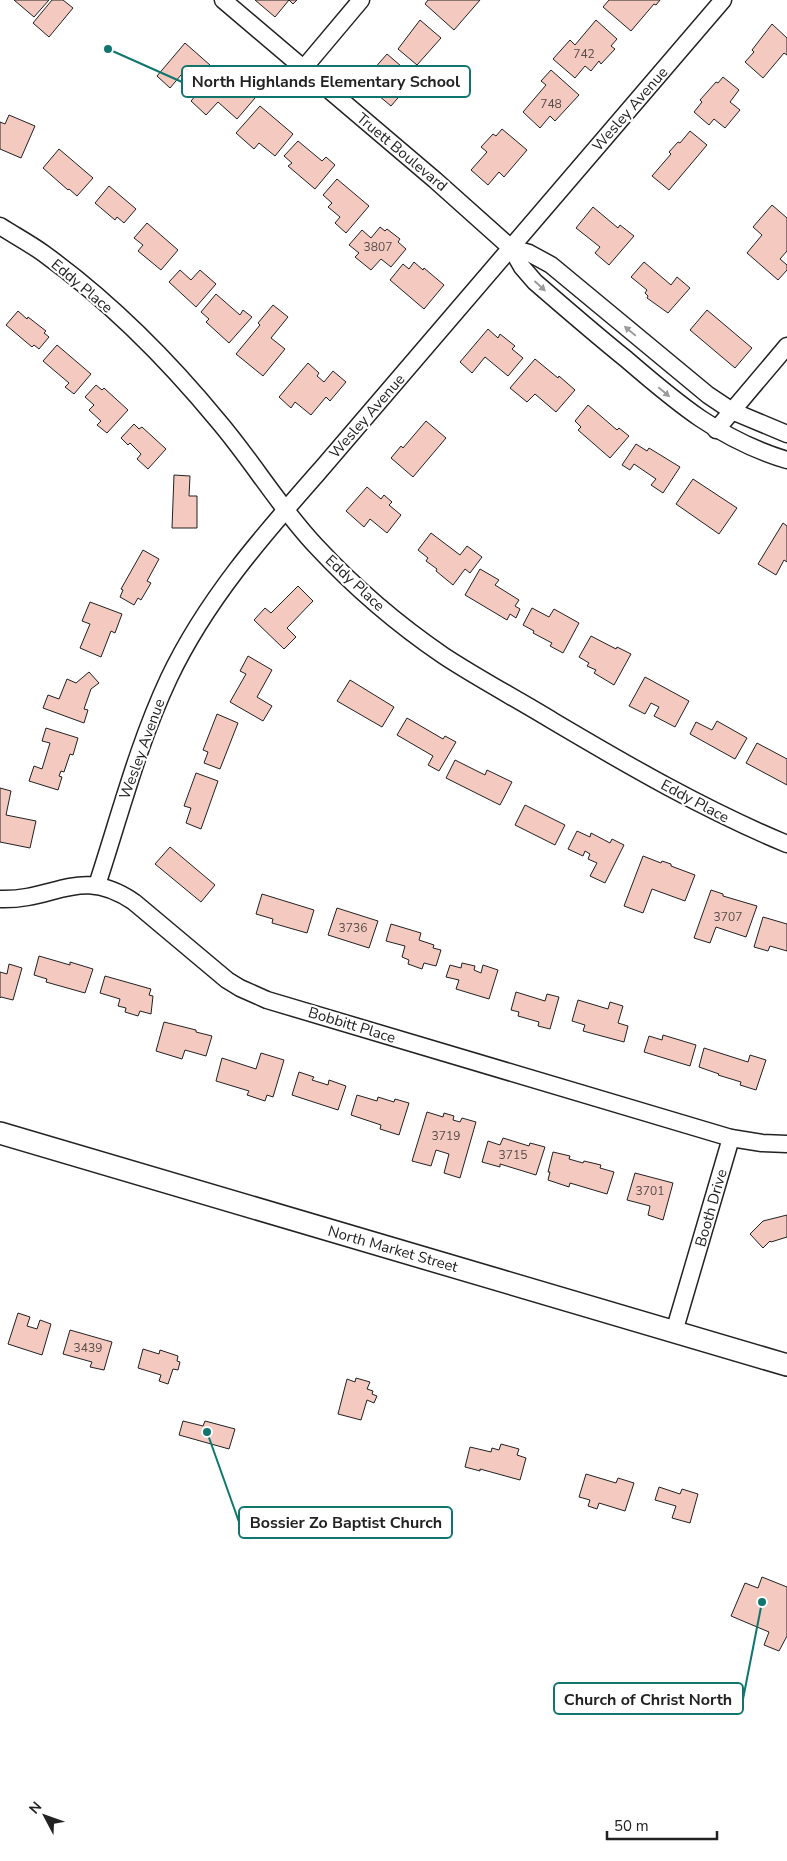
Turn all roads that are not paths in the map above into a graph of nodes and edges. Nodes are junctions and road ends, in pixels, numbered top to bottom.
1 (223, 0) edge
2 (362, 0) edge
3 (723, 0) edge
4 (303, 69) junction
5 (0, 226) edge
6 (511, 248) junction
7 (787, 346) edge
8 (732, 411) junction
9 (716, 430) junction
10 (787, 434) edge
11 (787, 460) edge
12 (285, 510) junction
13 (787, 844) edge
14 (97, 885) junction
15 (0, 899) edge
16 (0, 1133) edge
17 (731, 1138) junction
18 (787, 1144) edge
19 (674, 1332) junction
20 (787, 1365) edge

1 - 4 street, Truett Boulevard
2 - 4 street
3 - 6 street, Wesley Avenue
4 - 6 street, Truett Boulevard
5 - 12 street, Eddy Place
8 -> 6 street, Truett Boulevard
6 -> 9 street, Truett Boulevard
6 - 12 street, Wesley Avenue
7 - 8 street
8 - 9 street
8 - 10 street, Truett Boulevard
9 - 11 street, Truett Boulevard
12 - 13 street, Eddy Place
12 - 14 street, Wesley Avenue
14 - 15 street, Bobbitt Place
14 - 17 street, Bobbitt Place
16 - 19 main road, North Market Street
17 - 18 street
17 - 19 street, Booth Drive
19 - 20 main road, North Market Street

